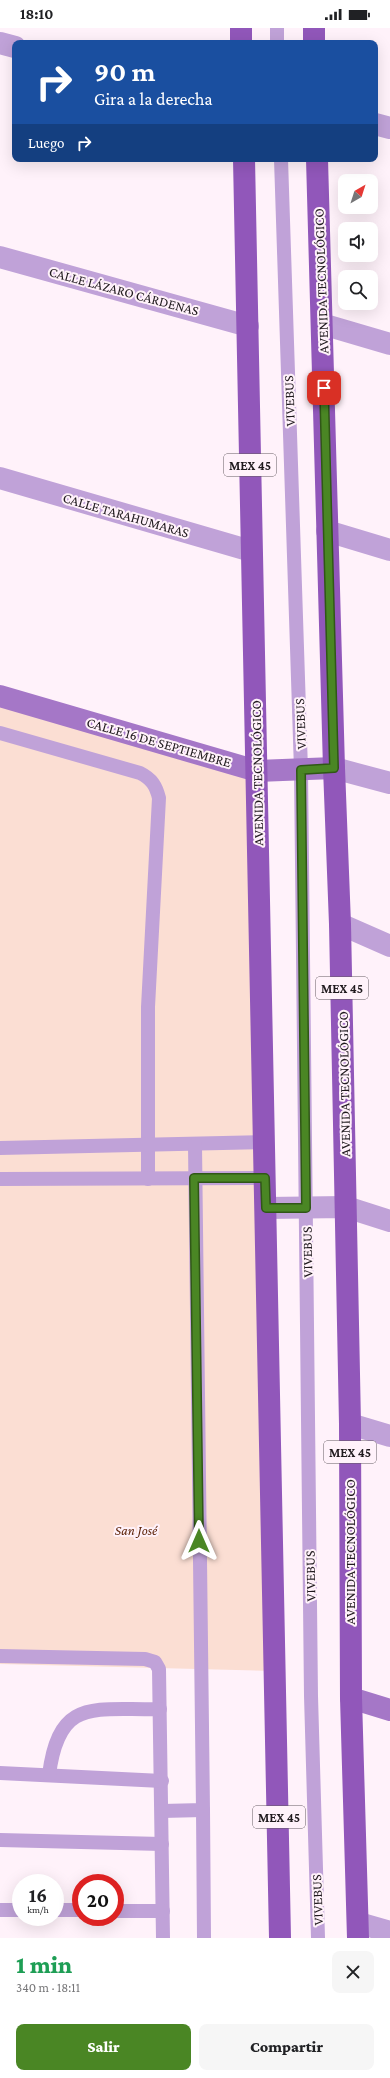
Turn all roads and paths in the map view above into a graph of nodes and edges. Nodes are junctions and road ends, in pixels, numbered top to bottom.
1 (241, 28) edge
2 (277, 28) edge
3 (314, 28) edge
4 (241, 40) edge
5 (277, 40) edge
6 (314, 40) edge
7 (0, 43) edge
8 (12, 46) edge
9 (378, 125) edge
10 (390, 128) edge
11 (244, 162) edge
12 (281, 162) edge
13 (317, 162) edge
14 (0, 257) edge
15 (322, 324) junction
16 (248, 326) junction
17 (390, 344) edge
18 (0, 478) edge
19 (328, 531) junction
20 (390, 550) edge
21 (251, 551) junction
22 (0, 696) edge
23 (0, 733) edge
24 (334, 768) junction
25 (301, 770) junction
26 (257, 771) junction
27 (390, 783) edge
28 (340, 924) junction
29 (390, 946) edge
30 (264, 1142) junction
31 (194, 1144) junction
32 (148, 1146) junction
33 (0, 1148) edge
34 (194, 1178) junction
35 (265, 1178) junction
36 (0, 1179) edge
37 (148, 1179) junction
38 (346, 1207) junction
39 (266, 1208) junction
40 (306, 1208) junction
41 (390, 1221) edge
42 (350, 1424) junction
43 (390, 1436) edge
44 (0, 1656) edge
45 (351, 1698) junction
46 (160, 1709) junction
47 (390, 1710) edge
48 (0, 1773) edge
49 (49, 1775) junction
50 (162, 1781) junction
51 (203, 1810) junction
52 (162, 1811) junction
53 (0, 1840) edge
54 (162, 1844) junction
55 (0, 1910) edge
56 (12, 1910) edge
57 (124, 1911) edge
58 (163, 1911) junction
59 (358, 1931) edge
60 (390, 1932) edge
61 (163, 1938) edge
62 (204, 1938) edge
63 (280, 1938) edge
64 (318, 1938) edge

1 - 4 main road
2 - 5 lane
3 - 6 main road
7 - 8 street
9 - 10 street
11 - 16 main road, AVENIDA TECNOLÓGICO / MEX 45
12 - 25 lane, VIVEBUS
13 - 15 main road, AVENIDA TECNOLÓGICO / MEX 45
14 - 16 street, CALLE LÁZARO CÁRDENAS
15 - 17 street
15 - 19 main road, AVENIDA TECNOLÓGICO / MEX 45
16 - 21 main road, AVENIDA TECNOLÓGICO / MEX 45
18 - 21 street, CALLE TARAHUMARAS
19 - 20 street
19 - 24 main road, AVENIDA TECNOLÓGICO / MEX 45
21 - 26 main road, AVENIDA TECNOLÓGICO / MEX 45
22 - 26 main road, CALLE 16 DE SEPTIEMBRE
23 - 32 lane
24 - 25 main road, CALLE 16 DE SEPTIEMBRE
24 - 27 street, CALLE 16 DE SEPTIEMBRE
24 - 28 main road, AVENIDA TECNOLÓGICO / MEX 45
25 - 26 main road, CALLE 16 DE SEPTIEMBRE
25 - 40 lane, VIVEBUS
26 - 30 main road, AVENIDA TECNOLÓGICO / MEX 45
28 - 29 street
28 - 38 main road, AVENIDA TECNOLÓGICO / MEX 45
30 - 31 lane
30 - 35 main road, AVENIDA TECNOLÓGICO / MEX 45
31 - 32 lane
31 - 34 lane
32 - 33 lane
32 - 37 lane
34 - 35 lane
34 - 37 lane
34 - 51 lane
35 - 39 main road, AVENIDA TECNOLÓGICO / MEX 45
36 - 37 lane
38 - 40 street
38 - 41 street
38 - 42 main road, AVENIDA TECNOLÓGICO / MEX 45
39 - 40 street
39 - 63 main road, AVENIDA TECNOLÓGICO / MEX 45
40 - 64 lane, VIVEBUS
42 - 43 street
42 - 45 main road, AVENIDA TECNOLÓGICO / MEX 45
44 - 46 lane
45 - 47 main road
45 - 59 main road, AVENIDA TECNOLÓGICO / MEX 45
46 - 49 lane
46 - 50 lane
48 - 49 lane
49 - 50 lane
50 - 52 lane
51 - 52 lane
51 - 62 lane
52 - 54 lane
53 - 54 lane
54 - 58 lane
55 - 56 lane
57 - 58 lane
58 - 61 lane
59 - 60 street

